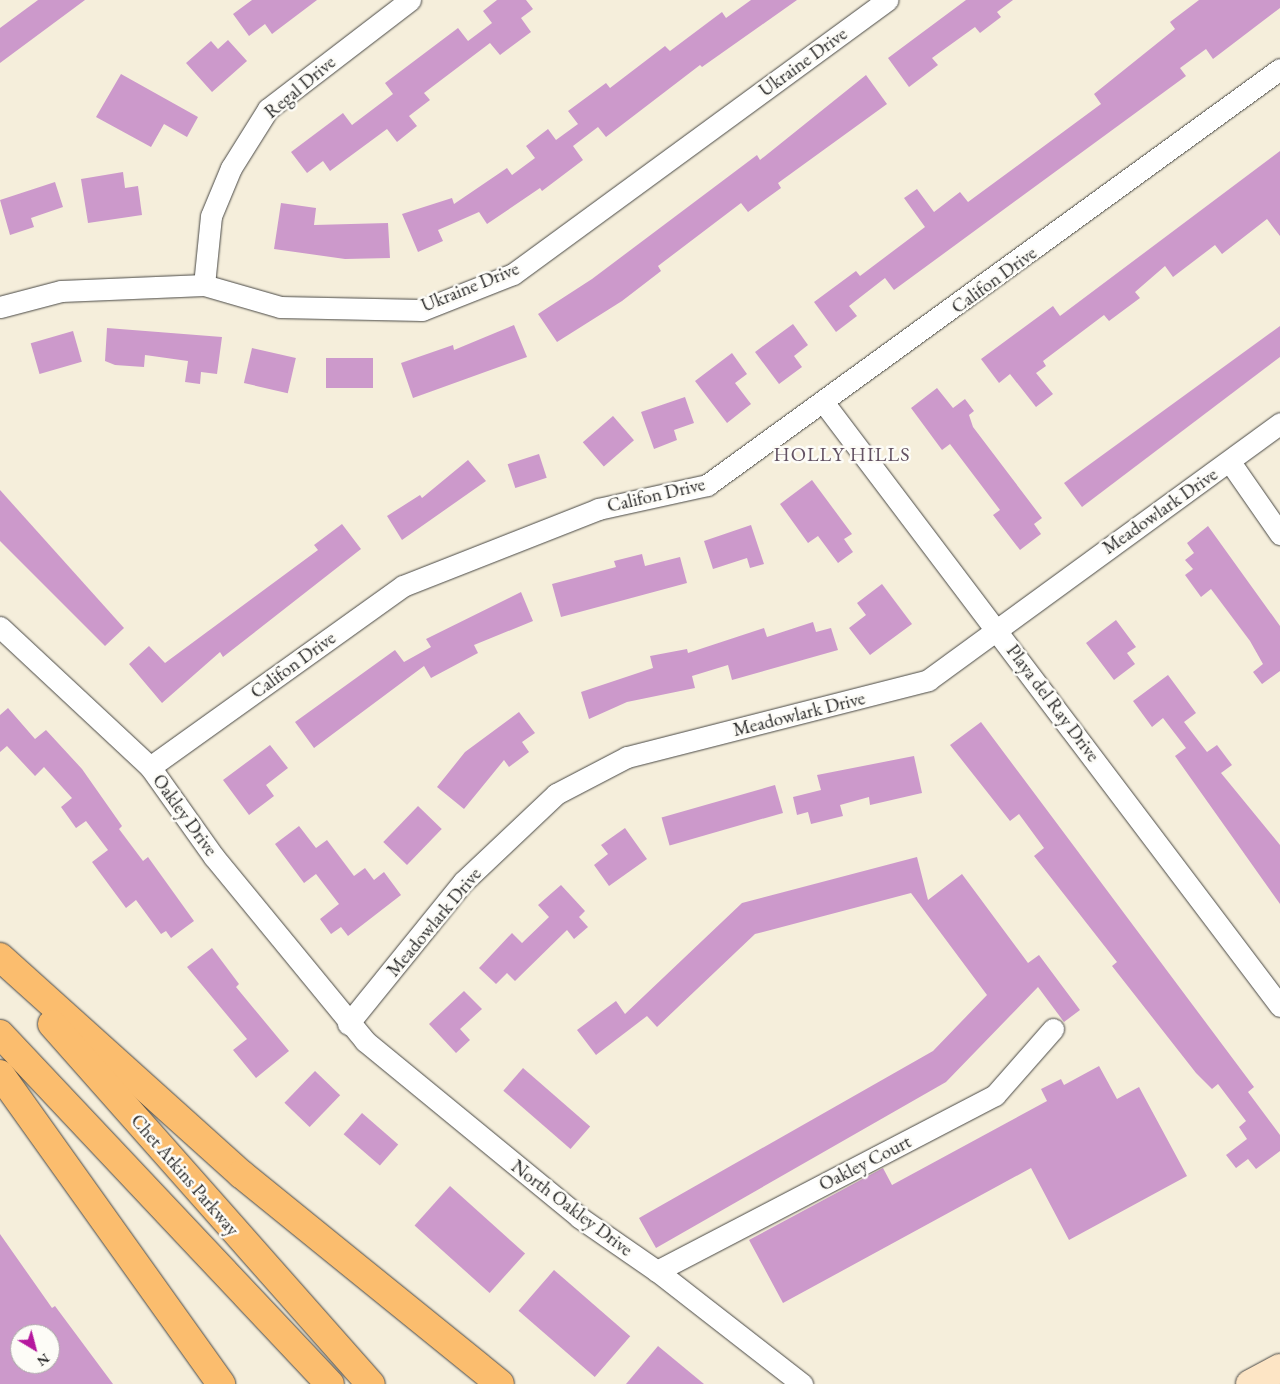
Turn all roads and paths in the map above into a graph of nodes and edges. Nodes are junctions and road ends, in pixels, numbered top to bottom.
1 (410, 0) edge
2 (888, 0) edge
3 (1280, 69) edge
4 (204, 285) junction
5 (0, 308) edge
6 (824, 403) junction
7 (1280, 423) edge
8 (1230, 462) junction
9 (1280, 534) edge
10 (0, 627) edge
11 (998, 630) junction
12 (150, 767) junction
13 (0, 957) edge
14 (0, 964) edge
15 (1280, 1006) edge
16 (348, 1024) junction
17 (1053, 1029) dead end
18 (0, 1034) edge
19 (0, 1074) edge
20 (657, 1271) junction
21 (1280, 1368) edge
22 (221, 1384) edge
23 (330, 1384) edge
24 (371, 1384) edge
25 (500, 1384) edge
26 (802, 1384) edge
27 (1250, 1384) edge

1 - 4 street, Regal Drive
2 - 4 street, Ukraine Drive
3 - 6 street, Califon Drive
4 - 5 street, Ukraine Drive
6 - 11 street, Playa del Ray Drive
6 - 12 street, Califon Drive
7 - 8 street, Meadowlark Drive
8 - 9 street
8 - 11 street, Meadowlark Drive
10 - 12 street, Oakley Drive
11 - 15 street, Playa del Ray Drive
11 - 16 street, Meadowlark Drive
12 - 16 street, Oakley Drive
13 - 25 highway
14 - 24 highway, Chet Atkins Parkway
16 - 20 street, North Oakley Drive
17 - 20 street, Oakley Court
18 - 23 highway, Chet Atkins Parkway
19 - 22 highway
20 - 26 street, North Oakley Drive
21 - 27 main road

